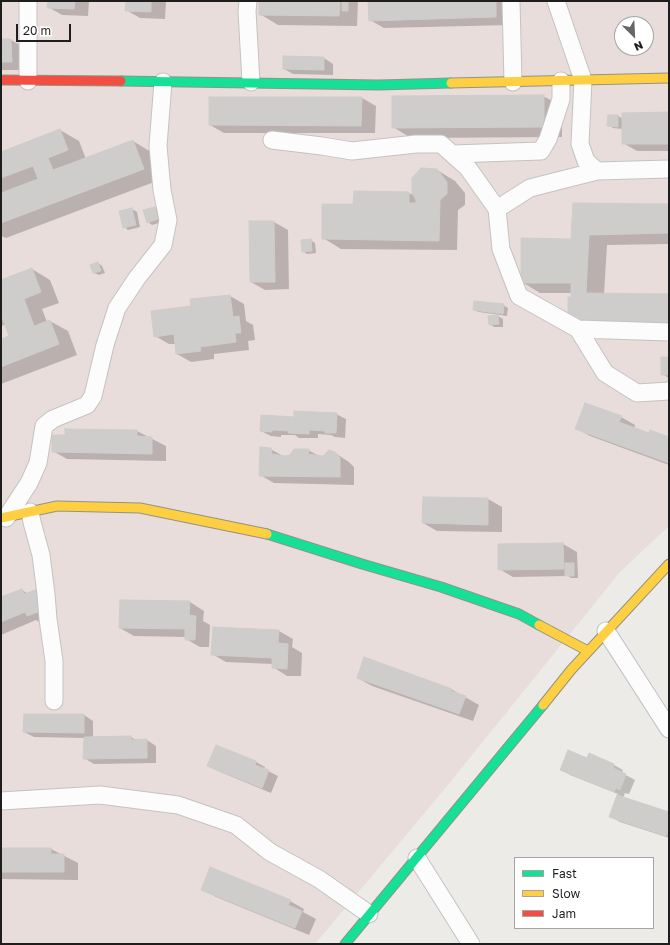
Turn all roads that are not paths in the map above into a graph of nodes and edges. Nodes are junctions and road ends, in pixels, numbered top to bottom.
1 (28, 1) edge
2 (248, 1) edge
3 (511, 1) edge
4 (556, 1) edge
5 (669, 78) edge
6 (1, 80) edge
7 (583, 80) junction
8 (28, 81) junction
9 (561, 81) junction
10 (163, 82) junction
11 (252, 82) junction
12 (513, 82) junction
13 (272, 140) dead end
14 (453, 154) junction
15 (669, 170) edge
16 (597, 171) junction
17 (497, 209) junction
18 (578, 329) junction
19 (669, 332) edge
20 (669, 391) edge
21 (30, 512) junction
22 (3, 518) edge
23 (669, 564) edge
24 (606, 632) junction
25 (588, 651) junction
26 (54, 701) dead end
27 (669, 729) edge
28 (1, 801) edge
29 (417, 858) junction
30 (369, 914) junction
31 (345, 944) edge
32 (471, 944) edge

1 - 8 street
2 - 11 street
3 - 12 street
4 - 7 street
5 - 7 street
6 - 8 street
7 - 9 street
7 - 16 street
8 - 10 street
9 - 12 street
9 - 14 street
10 - 11 street
10 - 22 street
11 - 12 street
13 - 14 street
14 - 17 street
15 - 16 street
16 - 17 street
17 - 18 street
18 - 19 street
18 - 20 street
21 - 22 street
21 - 25 street
21 - 26 street
23 - 24 street
24 - 25 street
24 - 27 street
25 - 29 street
28 - 30 street
29 - 30 street
29 - 32 street
30 - 31 street

